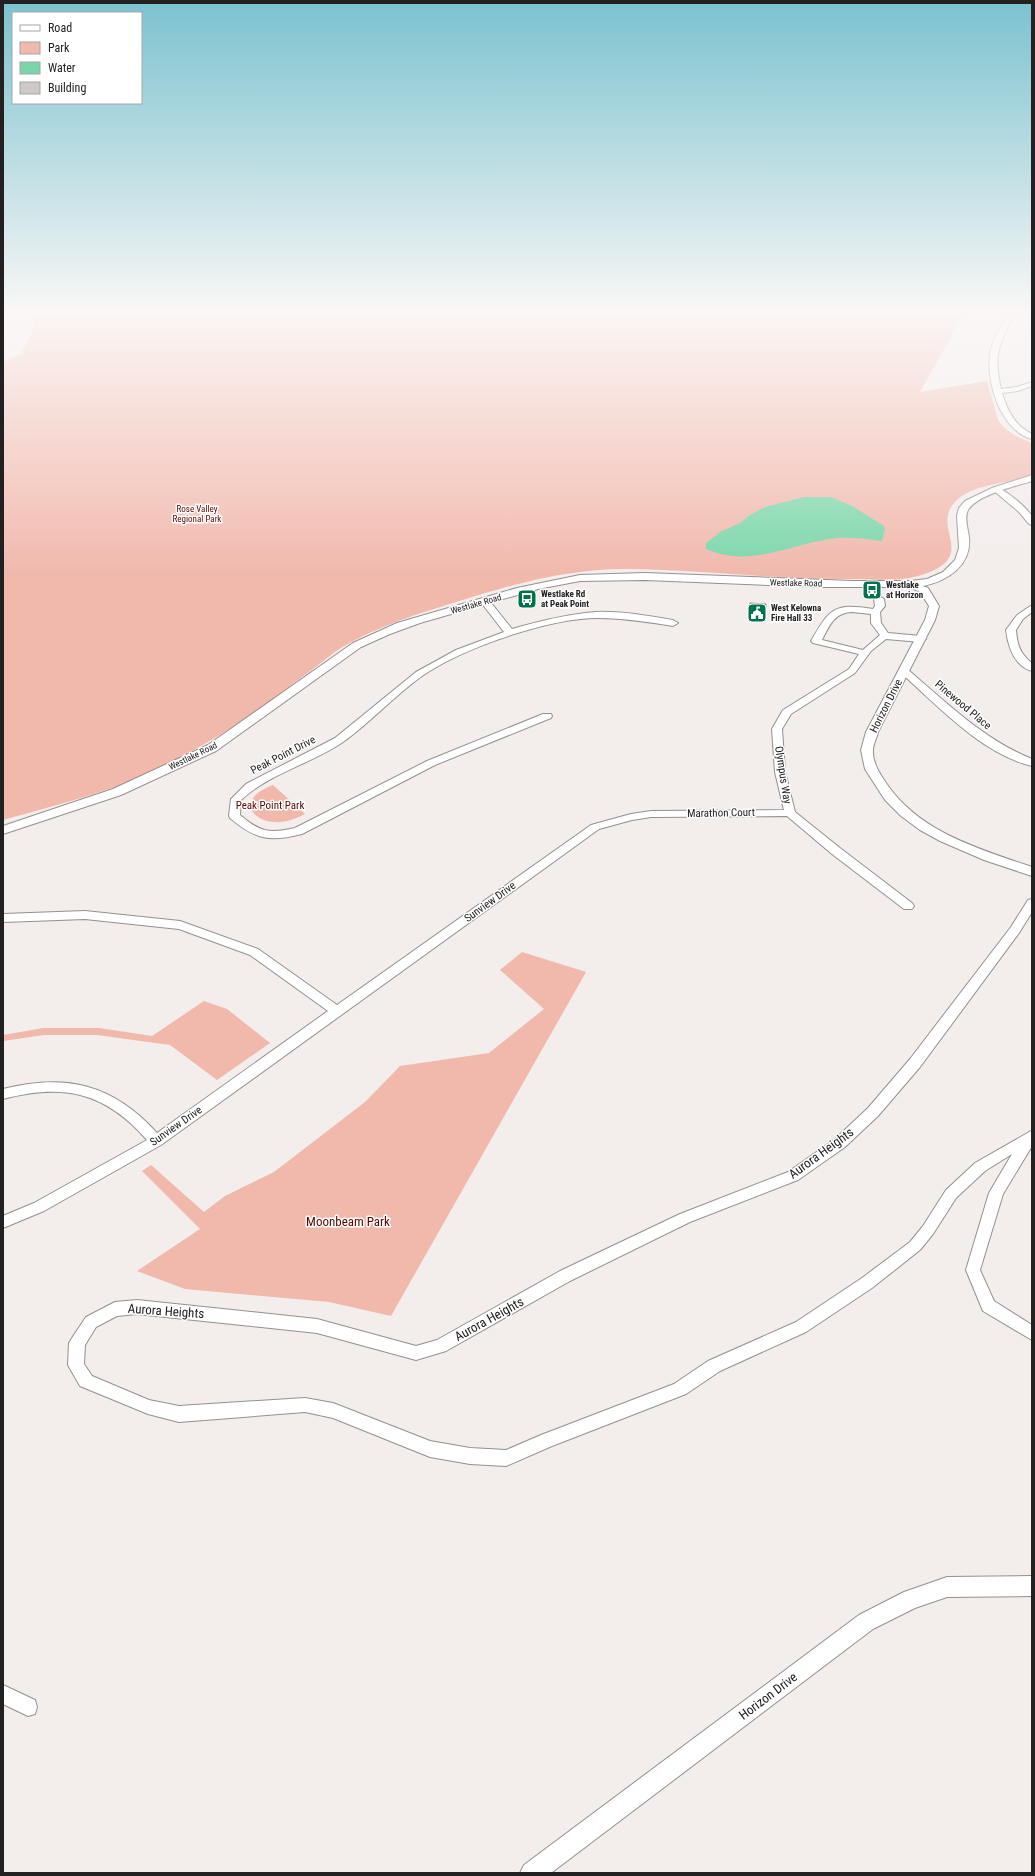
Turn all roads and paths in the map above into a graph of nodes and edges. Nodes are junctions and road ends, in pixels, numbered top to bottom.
1 (1002, 403) edge
2 (1032, 436) edge
3 (1032, 478) edge
4 (997, 489) junction
5 (1032, 522) edge
6 (912, 584) junction
7 (879, 599) dead end
8 (485, 601) junction
9 (1032, 608) edge
10 (875, 612) junction
11 (672, 623) dead end
12 (510, 633) junction
13 (885, 636) junction
14 (921, 639) junction
15 (865, 653) junction
16 (1032, 668) edge
17 (904, 671) junction
18 (547, 716) dead end
19 (1032, 763) edge
20 (790, 812) junction
21 (651, 814) joint
22 (3, 830) edge
23 (1032, 872) edge
24 (1032, 903) edge
25 (908, 906) dead end
26 (3, 918) edge
27 (338, 1012) junction
28 (3, 1094) edge
29 (1031, 1136) edge
30 (156, 1141) junction
31 (3, 1222) edge
32 (1032, 1333) edge
33 (1032, 1586) edge
34 (3, 1694) edge
35 (28, 1707) dead end
36 (532, 1873) edge

1 - 2 street
3 - 4 street, Westlake Road
4 - 5 street
4 - 6 street, Westlake Road
6 - 8 street, Westlake Road
6 - 14 street, Horizon Drive
7 - 10 street
8 - 12 street
8 - 22 street, Westlake Road
9 - 16 street
10 - 13 street
10 - 15 street
11 - 12 street, Peak Point Drive
12 - 18 street, Peak Point Drive
13 - 14 street
13 - 15 street, Olympus Way
14 - 17 street, Horizon Drive
15 - 20 street, Olympus Way
17 - 19 street, Pinewood Place
17 - 23 street, Horizon Drive
20 - 21 street, Marathon Court
20 - 25 street, Olympus Way
21 - 27 street, Sunview Drive
24 - 29 street, Aurora Heights
26 - 27 street
27 - 30 street, Sunview Drive
28 - 30 street
29 - 32 street
30 - 31 street, Sunview Drive
33 - 36 street, Horizon Drive
34 - 35 street

